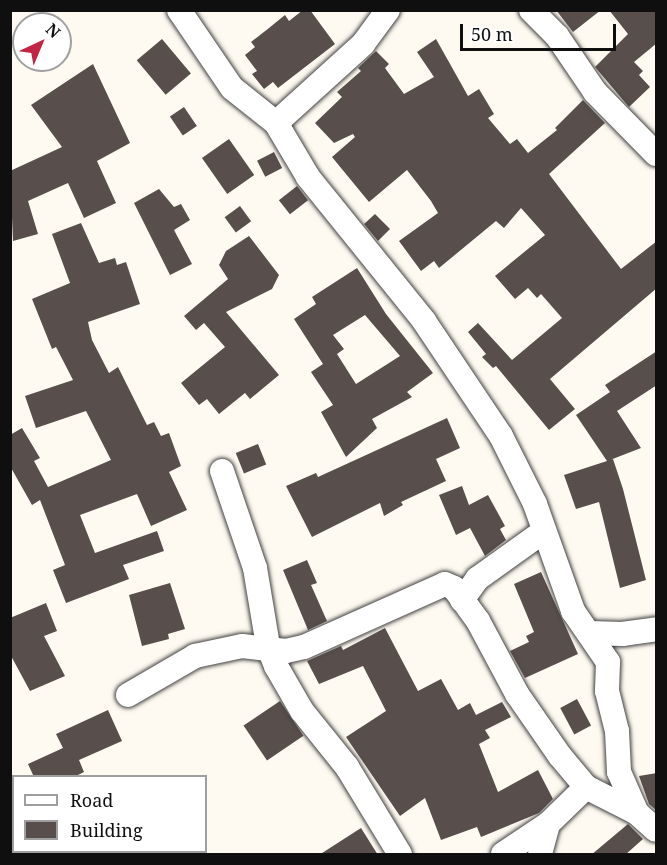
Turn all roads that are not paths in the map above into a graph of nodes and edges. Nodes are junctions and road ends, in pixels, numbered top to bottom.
1 (179, 10) edge
2 (388, 10) edge
3 (531, 10) edge
4 (276, 123) junction
5 (657, 154) edge
6 (222, 471) dead end
7 (544, 531) junction
8 (462, 600) junction
9 (657, 629) edge
10 (590, 633) junction
11 (268, 646) junction
12 (128, 695) dead end
13 (586, 787) junction
14 (637, 813) junction
15 (548, 824) junction
16 (657, 830) edge
17 (400, 855) edge
18 (503, 855) edge
19 (540, 855) edge

1 - 4 street
2 - 4 street
3 - 5 street
4 - 7 street
6 - 11 street
7 - 8 street
7 - 10 street
8 - 11 street
8 - 13 street
9 - 10 street
10 - 14 street
11 - 12 street
11 - 17 street
13 - 14 street
13 - 15 street
14 - 16 street
15 - 18 street
15 - 19 street

